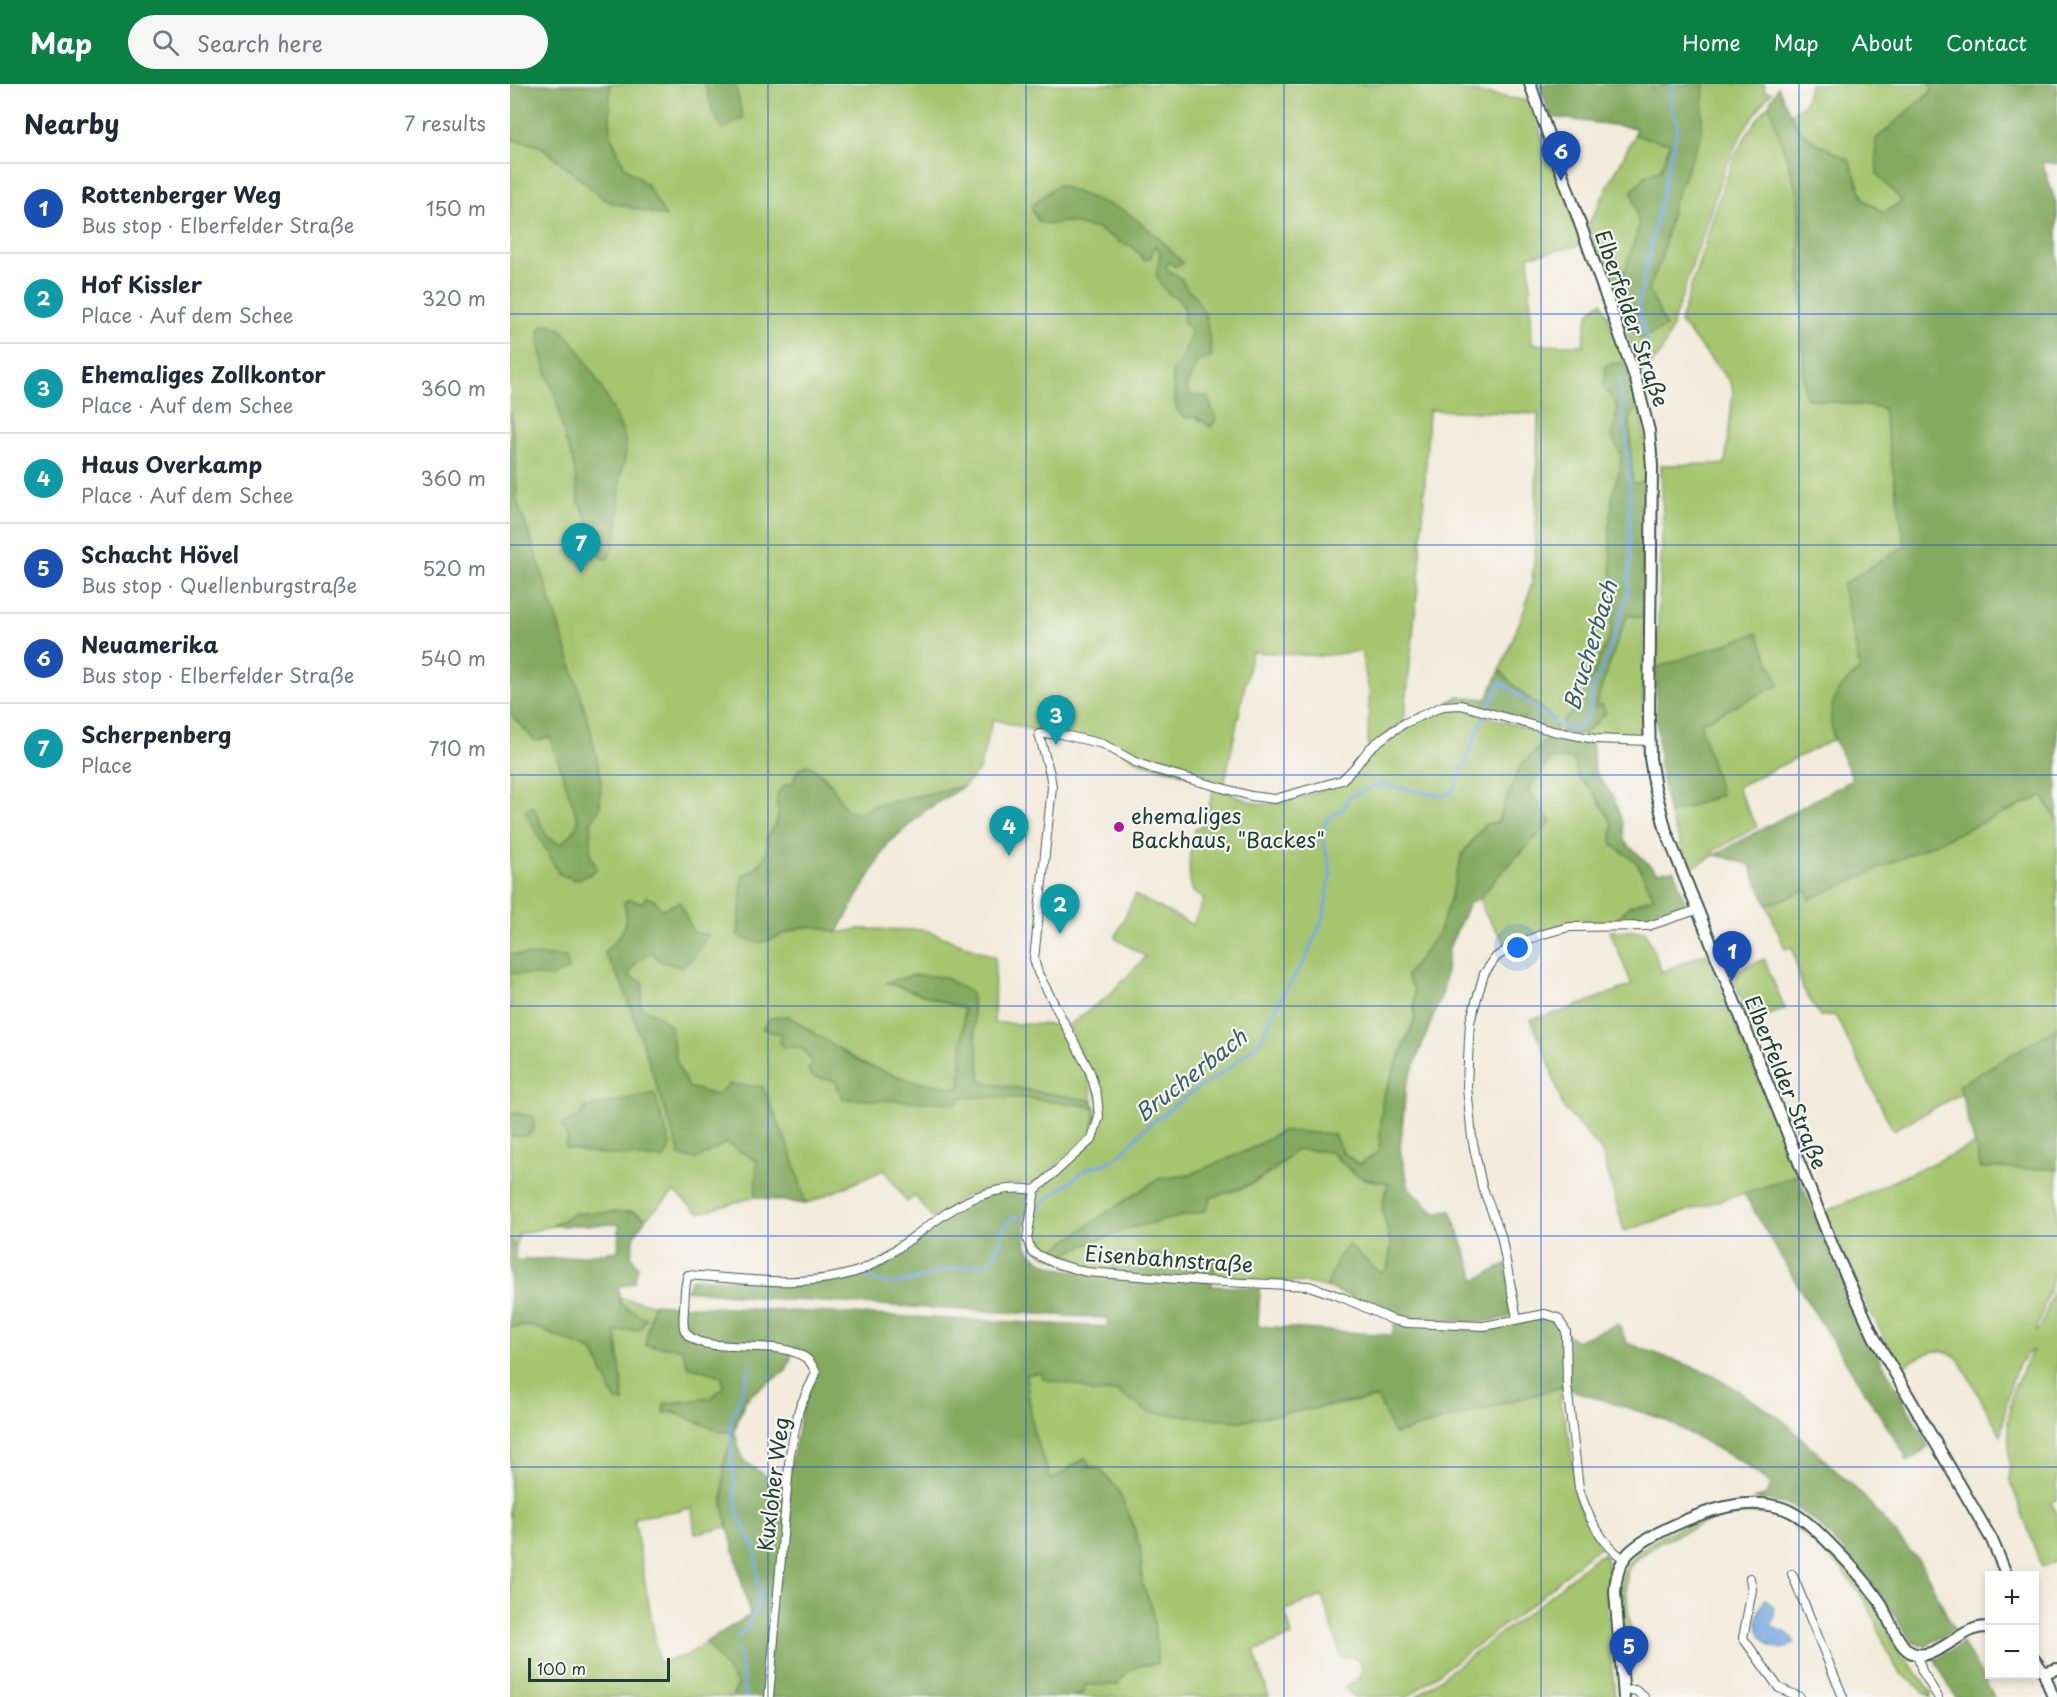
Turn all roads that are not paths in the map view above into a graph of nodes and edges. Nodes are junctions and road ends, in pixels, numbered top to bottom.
1 (1530, 84) edge
2 (1649, 741) junction
3 (1697, 910) junction
4 (1035, 1190) junction
5 (1517, 1319) junction
6 (1624, 1559) junction
7 (2005, 1571) edge
8 (1792, 1574) dead end
9 (1750, 1578) dead end
10 (1985, 1628) edge
11 (1917, 1654) junction
12 (2039, 1666) edge
13 (2057, 1669) edge
14 (2044, 1673) junction
15 (1624, 1694) edge
16 (769, 1697) edge
17 (1644, 1697) edge
18 (1800, 1697) edge
19 (1843, 1697) edge
20 (1938, 1697) edge
21 (2054, 1697) edge

1 - 2 main road, Elberfelder Straße
2 - 3 main road, Elberfelder Straße
2 - 4 street
3 - 5 street
3 - 7 main road, Elberfelder Straße
4 - 5 street, Eisenbahnstraße
4 - 16 street, Kuxloher Weg
5 - 6 street, Eisenbahnstraße
6 - 11 main road
6 - 15 main road
8 - 19 street
9 - 18 street
10 - 11 main road
11 - 20 street
12 - 14 main road
13 - 14 main road
14 - 21 main road
15 - 17 street

